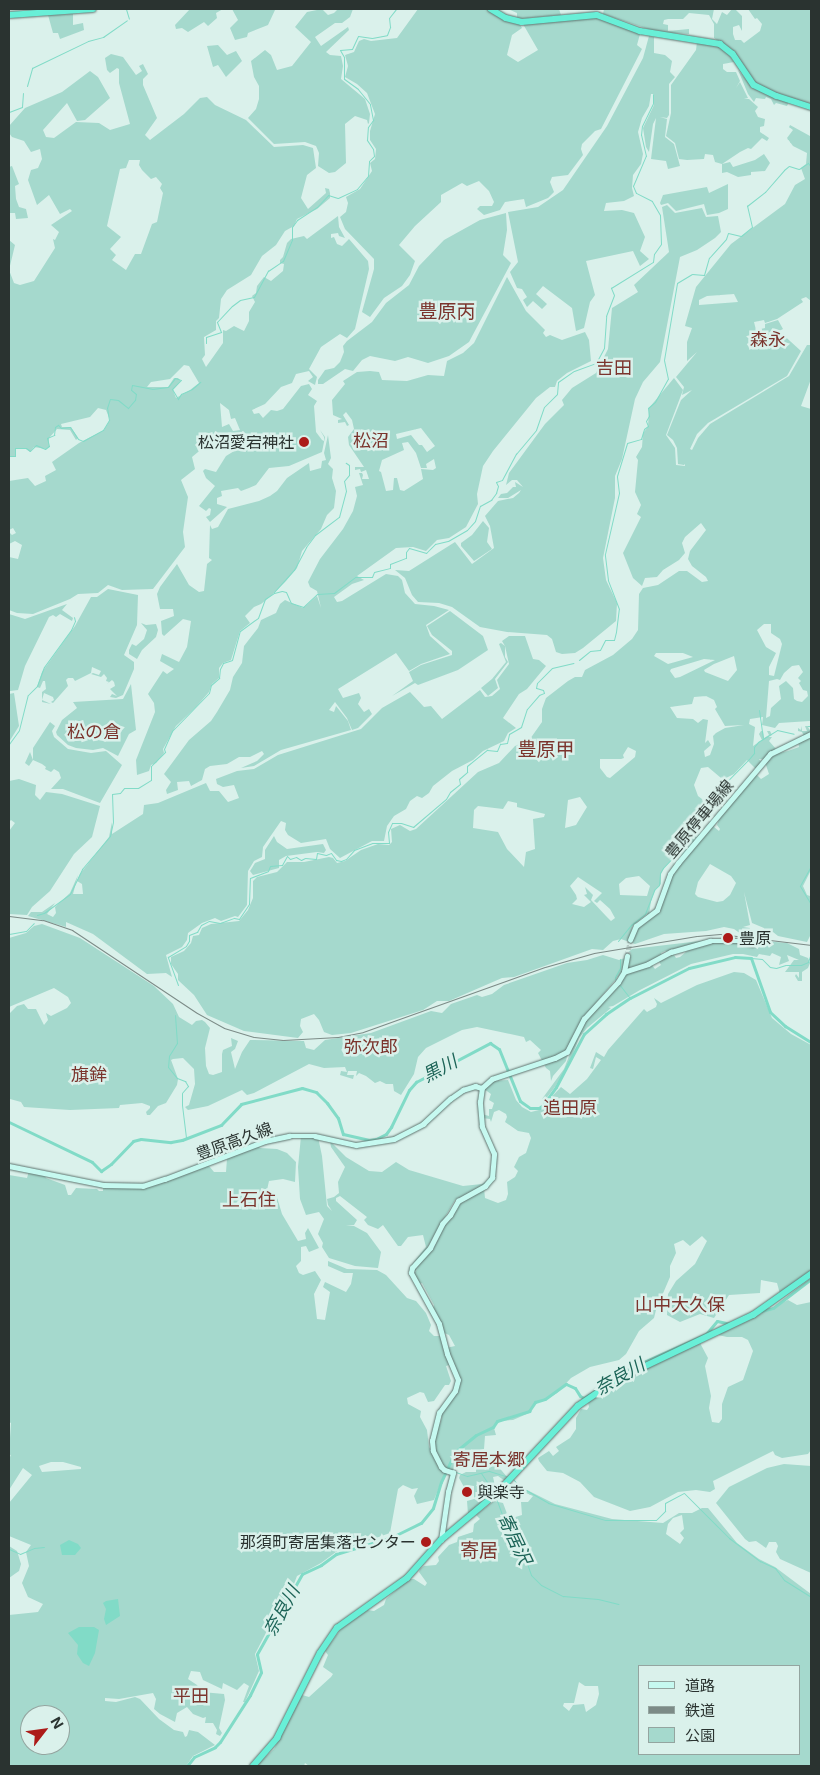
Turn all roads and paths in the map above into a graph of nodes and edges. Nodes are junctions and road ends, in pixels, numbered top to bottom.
1 (93, 9) edge
2 (491, 9) edge
3 (9, 15) edge
4 (811, 107) edge
5 (811, 734) edge
6 (630, 940) tunnel mouth
7 (754, 944) dead end
8 (627, 956) tunnel mouth
9 (624, 972) junction
10 (482, 1088) junction
11 (9, 1166) edge
12 (811, 1274) edge
13 (442, 1528) junction
14 (449, 1533) junction
15 (441, 1540) junction
16 (253, 1766) edge

1 - 3 highway
2 - 4 highway
5 - 6 main road, 豊原停車場線
7 - 9 main road
8 - 9 main road
9 - 10 main road
10 - 11 main road, 豊原高久線
10 - 13 main road
12 - 14 highway
13 - 14 main road
13 - 15 main road
14 - 15 highway
15 - 16 highway

